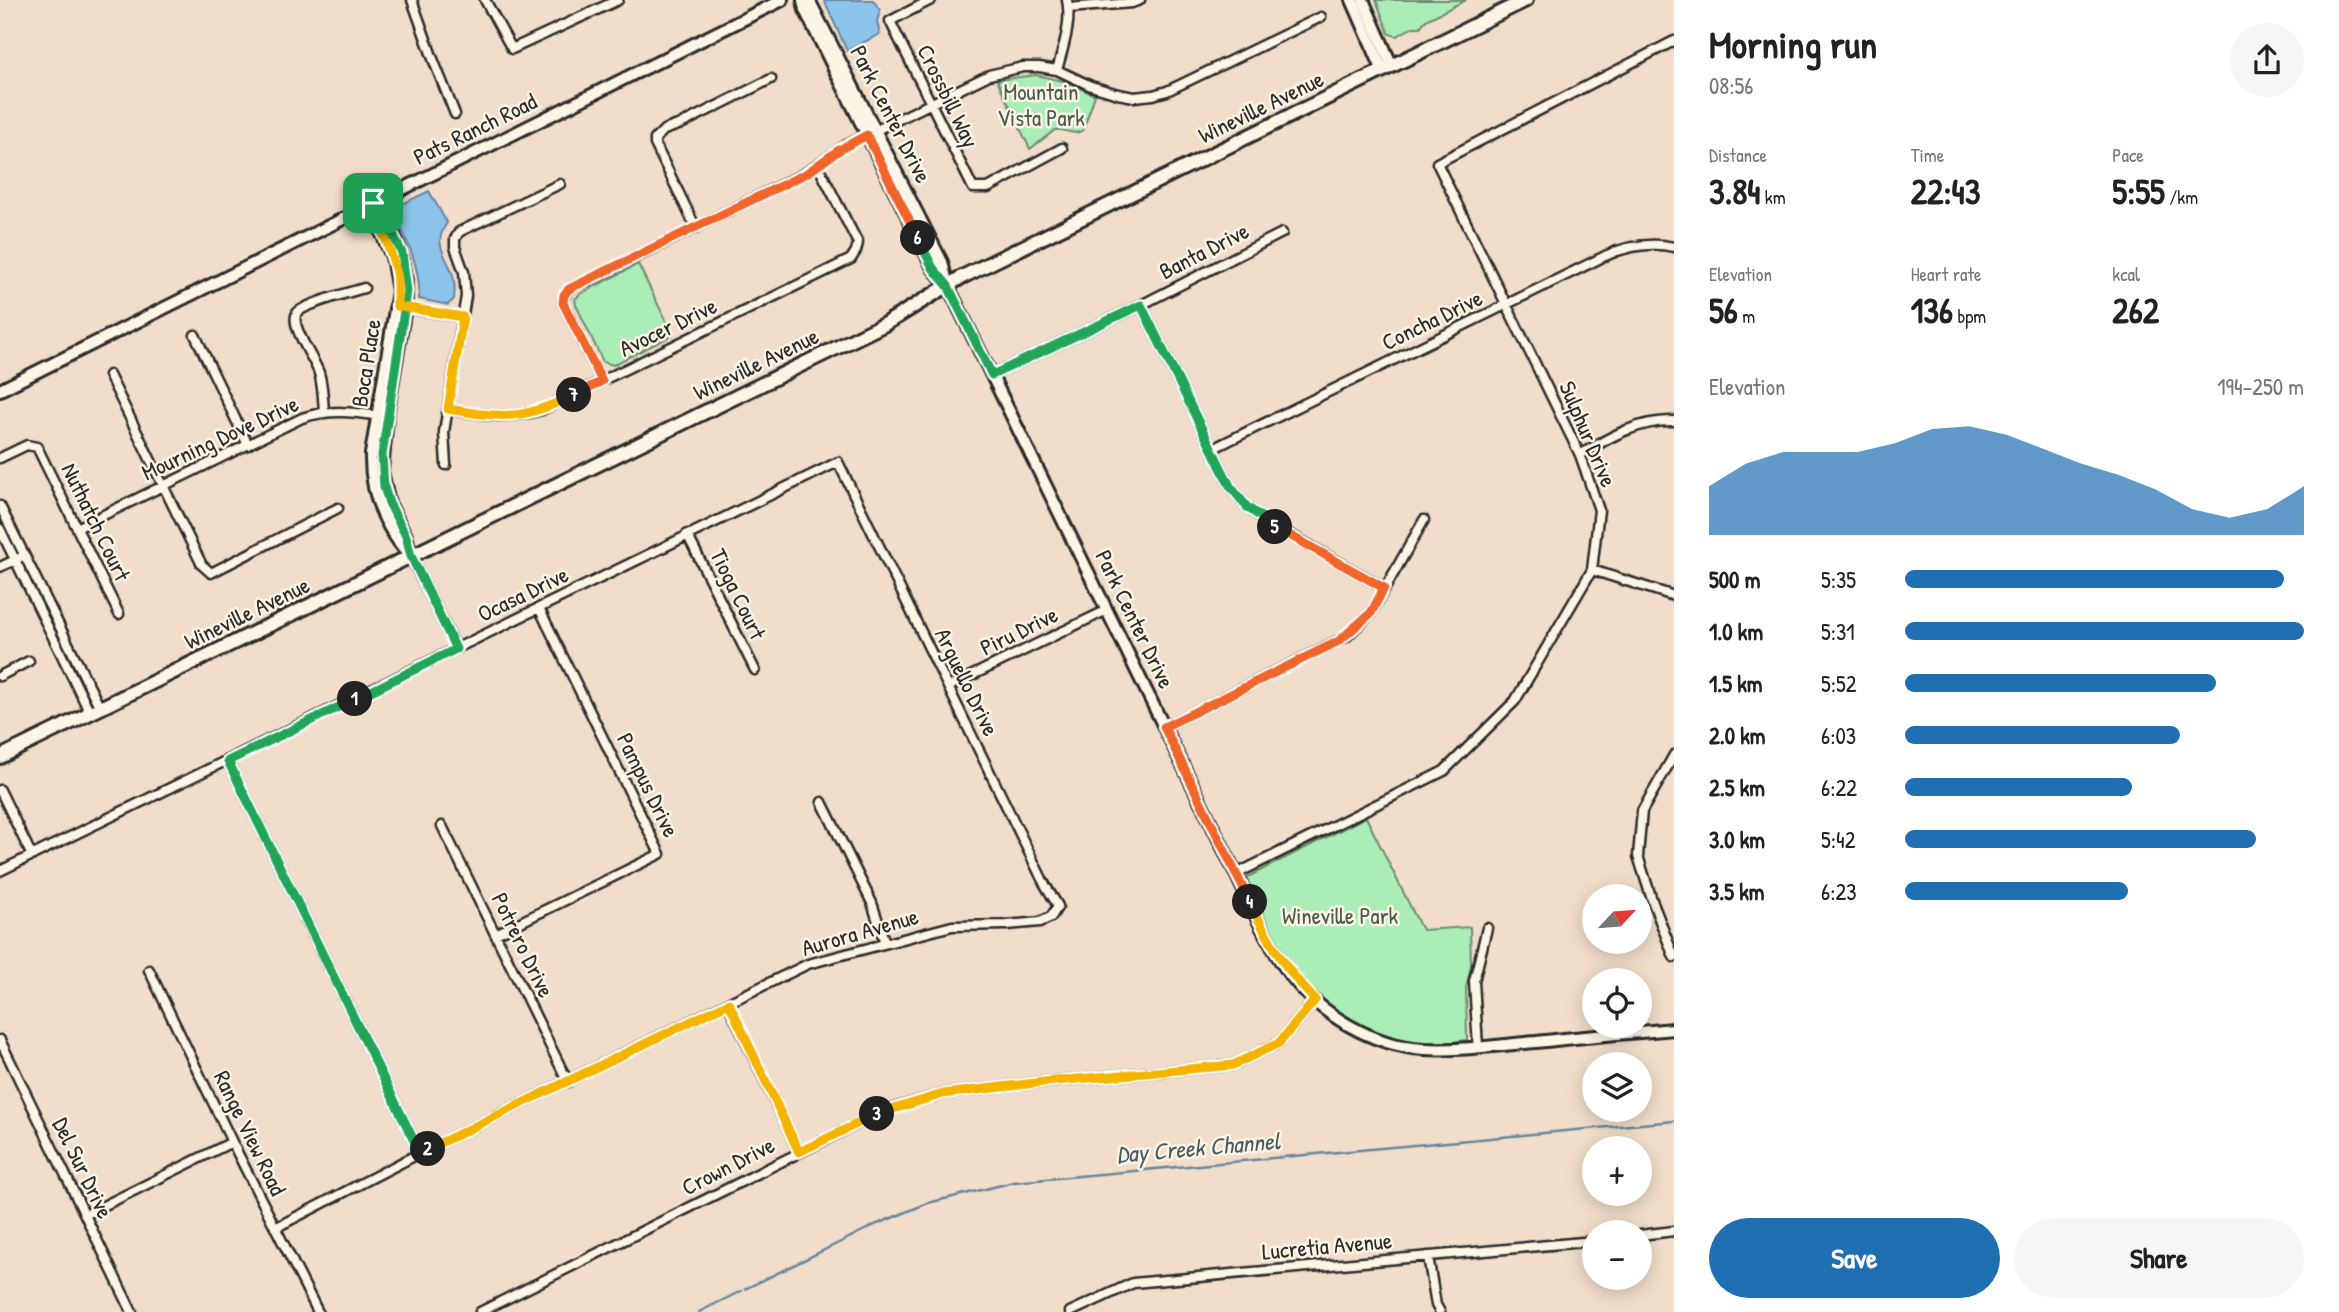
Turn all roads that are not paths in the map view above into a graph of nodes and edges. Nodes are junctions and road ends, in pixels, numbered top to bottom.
1 (412, 0) edge
2 (485, 0) edge
3 (618, 0) edge
4 (782, 0) edge
5 (803, 0) edge
6 (809, 0) edge
7 (931, 0) edge
8 (1140, 0) edge
9 (1352, 0) edge
10 (1363, 0) edge
11 (1526, 0) edge
12 (1068, 4) edge
13 (1321, 17) dead end
14 (1674, 41) edge
15 (1388, 69) junction
16 (1057, 70) junction
17 (771, 79) dead end
18 (930, 104) junction
19 (455, 114) dead end
20 (872, 133) junction
21 (1062, 148) dead end
22 (818, 166) junction
23 (560, 184) dead end
24 (373, 203) junction
25 (696, 228) junction
26 (1282, 233) dead end
27 (1674, 247) edge
28 (948, 286) junction
29 (364, 288) dead end
30 (1141, 305) junction
31 (1506, 305) junction
32 (401, 307) junction
33 (463, 317) junction
34 (195, 335) dead end
35 (108, 375) dead end
36 (992, 375) junction
37 (602, 381) junction
38 (0, 390) edge
39 (448, 409) junction
40 (324, 412) junction
41 (383, 417) junction
42 (1674, 421) edge
43 (248, 444) junction
44 (1212, 449) junction
45 (1580, 455) junction
46 (0, 458) edge
47 (838, 462) joint
48 (446, 465) dead end
49 (163, 486) junction
50 (0, 506) edge
51 (338, 508) dead end
52 (1424, 520) dead end
53 (77, 528) junction
54 (0, 529) edge
55 (687, 534) junction
56 (24, 555) junction
57 (411, 556) junction
58 (15, 559) junction
59 (0, 567) edge
60 (1592, 570) junction
61 (1384, 588) junction
62 (1674, 596) edge
63 (539, 608) junction
64 (1107, 610) junction
65 (120, 614) dead end
66 (456, 649) junction
67 (29, 662) dead end
68 (755, 670) dead end
69 (0, 676) edge
70 (948, 687) junction
71 (95, 711) junction
72 (1164, 727) junction
73 (1674, 755) edge
74 (0, 757) edge
75 (228, 761) junction
76 (0, 790) edge
77 (822, 802) dead end
78 (442, 825) dead end
79 (33, 856) junction
80 (0, 871) edge
81 (1236, 874) junction
82 (1051, 917) joint
83 (1487, 928) dead end
84 (496, 934) junction
85 (885, 943) junction
86 (1674, 957) edge
87 (149, 970) dead end
88 (1315, 1000) junction
89 (729, 1003) junction
90 (1674, 1029) edge
91 (0, 1041) edge
92 (1478, 1047) junction
93 (568, 1082) junction
94 (232, 1142) junction
95 (799, 1152) junction
96 (420, 1153) junction
97 (85, 1214) junction
98 (275, 1228) junction
99 (1674, 1231) edge
100 (1652, 1234) edge
101 (1582, 1242) edge
102 (1428, 1256) junction
103 (132, 1312) edge
104 (318, 1312) edge
105 (480, 1312) edge
106 (1070, 1312) edge
107 (1440, 1312) edge

1 - 19 street
2 - 3 street
4 - 24 street, Pats Ranch Road
5 - 20 street, Park Center Drive
6 - 20 street, Park Center Drive
7 - 18 street, Crossbill Way
8 - 12 street
9 - 15 street
10 - 15 street
11 - 15 main road, Wineville Avenue
12 - 16 street
13 - 16 street
14 - 31 street, Sulphur Drive
15 - 28 main road, Wineville Avenue
16 - 18 street
17 - 25 street
18 - 20 street
18 - 21 street, Crossbill Way
20 - 22 street
20 - 28 street, Park Center Drive
22 - 25 street
22 - 37 street, Avocer Drive
23 - 33 street
24 - 32 street, Boca Place
24 - 38 street, Pats Ranch Road
25 - 37 street
26 - 30 street, Banta Drive
27 - 31 street, Concha Drive
28 - 36 street, Park Center Drive
28 - 57 main road, Wineville Avenue
29 - 40 street
30 - 36 street, Banta Drive
30 - 44 street
31 - 44 street, Concha Drive
31 - 45 street, Sulphur Drive
32 - 33 street
32 - 41 street, Boca Place
33 - 39 street
34 - 43 street
35 - 49 street
36 - 64 street, Park Center Drive
37 - 39 street, Avocer Drive
39 - 48 street
40 - 41 street, Mourning Dove Drive
40 - 43 street, Mourning Dove Drive
41 - 57 street, Boca Place
42 - 45 street
43 - 49 street, Mourning Dove Drive
44 - 61 street
45 - 60 street, Sulphur Drive
46 - 53 street, Nuthatch Court
47 - 55 street, Ocasa Drive
47 - 70 street, Arguello Drive
49 - 51 street
49 - 53 street, Mourning Dove Drive
50 - 56 street
52 - 61 street
53 - 65 street, Nuthatch Court
54 - 58 street
55 - 63 street, Ocasa Drive
55 - 68 street, Tioga Court
56 - 58 street
56 - 71 street
57 - 66 street, Boca Place
57 - 71 main road, Wineville Avenue
58 - 59 street
58 - 71 street
60 - 62 street
60 - 81 street, Sulphur Drive
61 - 72 street
63 - 66 street, Ocasa Drive
63 - 84 street, Pampus Drive
64 - 70 street, Piru Drive
64 - 72 street, Park Center Drive
66 - 75 street, Ocasa Drive
67 - 69 street
70 - 82 street, Arguello Drive
71 - 74 main road, Wineville Avenue
72 - 81 street, Park Center Drive
73 - 86 street
75 - 79 street, Ocasa Drive
75 - 96 street
76 - 79 street
77 - 85 street
78 - 84 street, Potrero Drive
79 - 80 street, Ocasa Drive
81 - 88 street, Park Center Drive
82 - 85 street, Aurora Avenue
83 - 92 street
84 - 93 street, Potrero Drive
85 - 89 street, Aurora Avenue
87 - 94 street, Range View Road
88 - 92 street, Park Center Drive
88 - 95 street, Crown Drive
89 - 93 street, Aurora Avenue
89 - 95 street
90 - 92 street, Park Center Drive
91 - 97 street, Del Sur Drive
93 - 96 street, Aurora Avenue
94 - 97 street
94 - 98 street, Range View Road
95 - 105 street, Crown Drive
96 - 98 street, Aurora Avenue
97 - 103 street, Del Sur Drive
98 - 104 street, Range View Road
99 - 100 street
101 - 102 street, Lucretia Avenue
102 - 106 street, Lucretia Avenue
102 - 107 street

